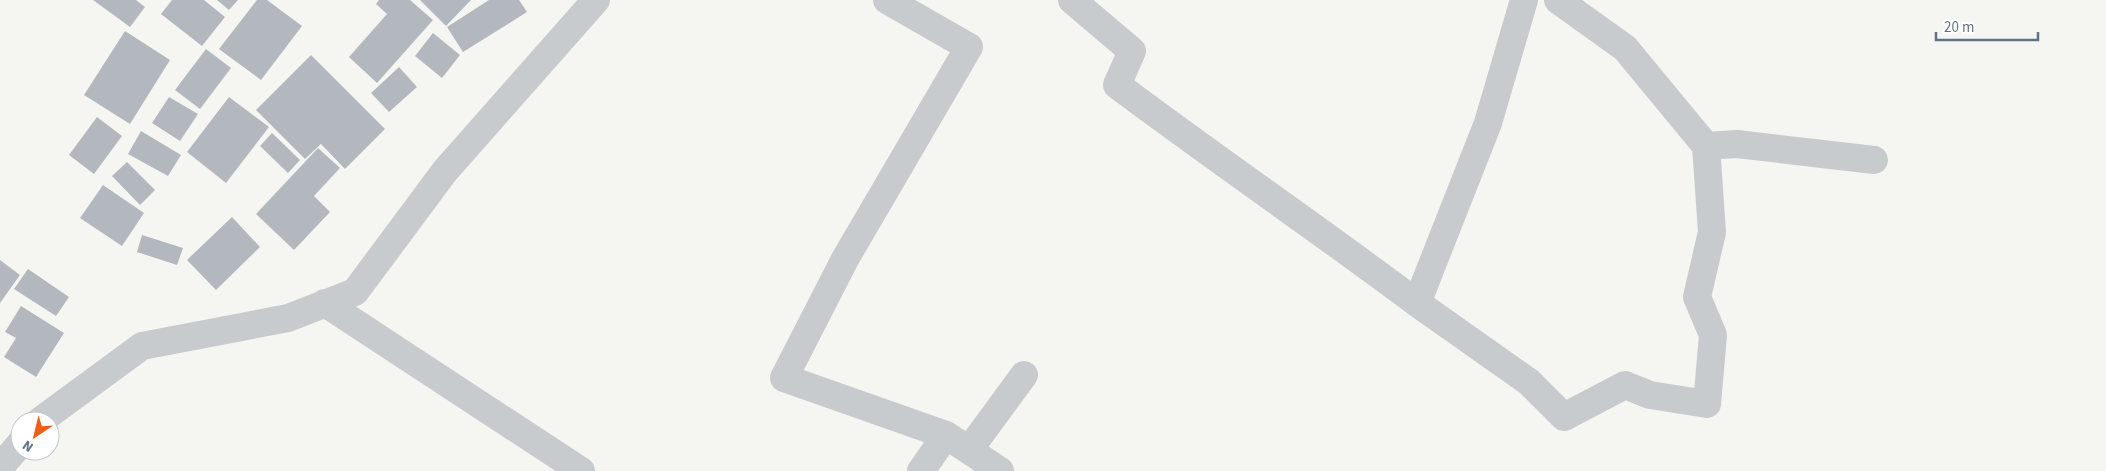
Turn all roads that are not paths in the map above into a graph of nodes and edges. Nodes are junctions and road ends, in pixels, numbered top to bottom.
1 (596, 0) edge
2 (887, 0) edge
3 (1072, 0) edge
4 (1524, 0) edge
5 (1558, 0) edge
6 (1706, 146) junction
7 (1874, 160) dead end
8 (1417, 303) junction
9 (325, 304) junction
10 (1024, 375) dead end
11 (54, 411) edge
12 (946, 435) junction
13 (969, 450) junction
14 (10, 456) edge
15 (0, 467) edge
16 (581, 471) edge
17 (921, 471) edge
18 (1000, 471) edge

1 - 9 street
2 - 12 street
3 - 8 street
4 - 8 street
5 - 6 street
6 - 7 street
6 - 8 street
9 - 11 street
9 - 16 street
10 - 13 street
12 - 13 street
12 - 17 street
13 - 18 street
14 - 15 street

